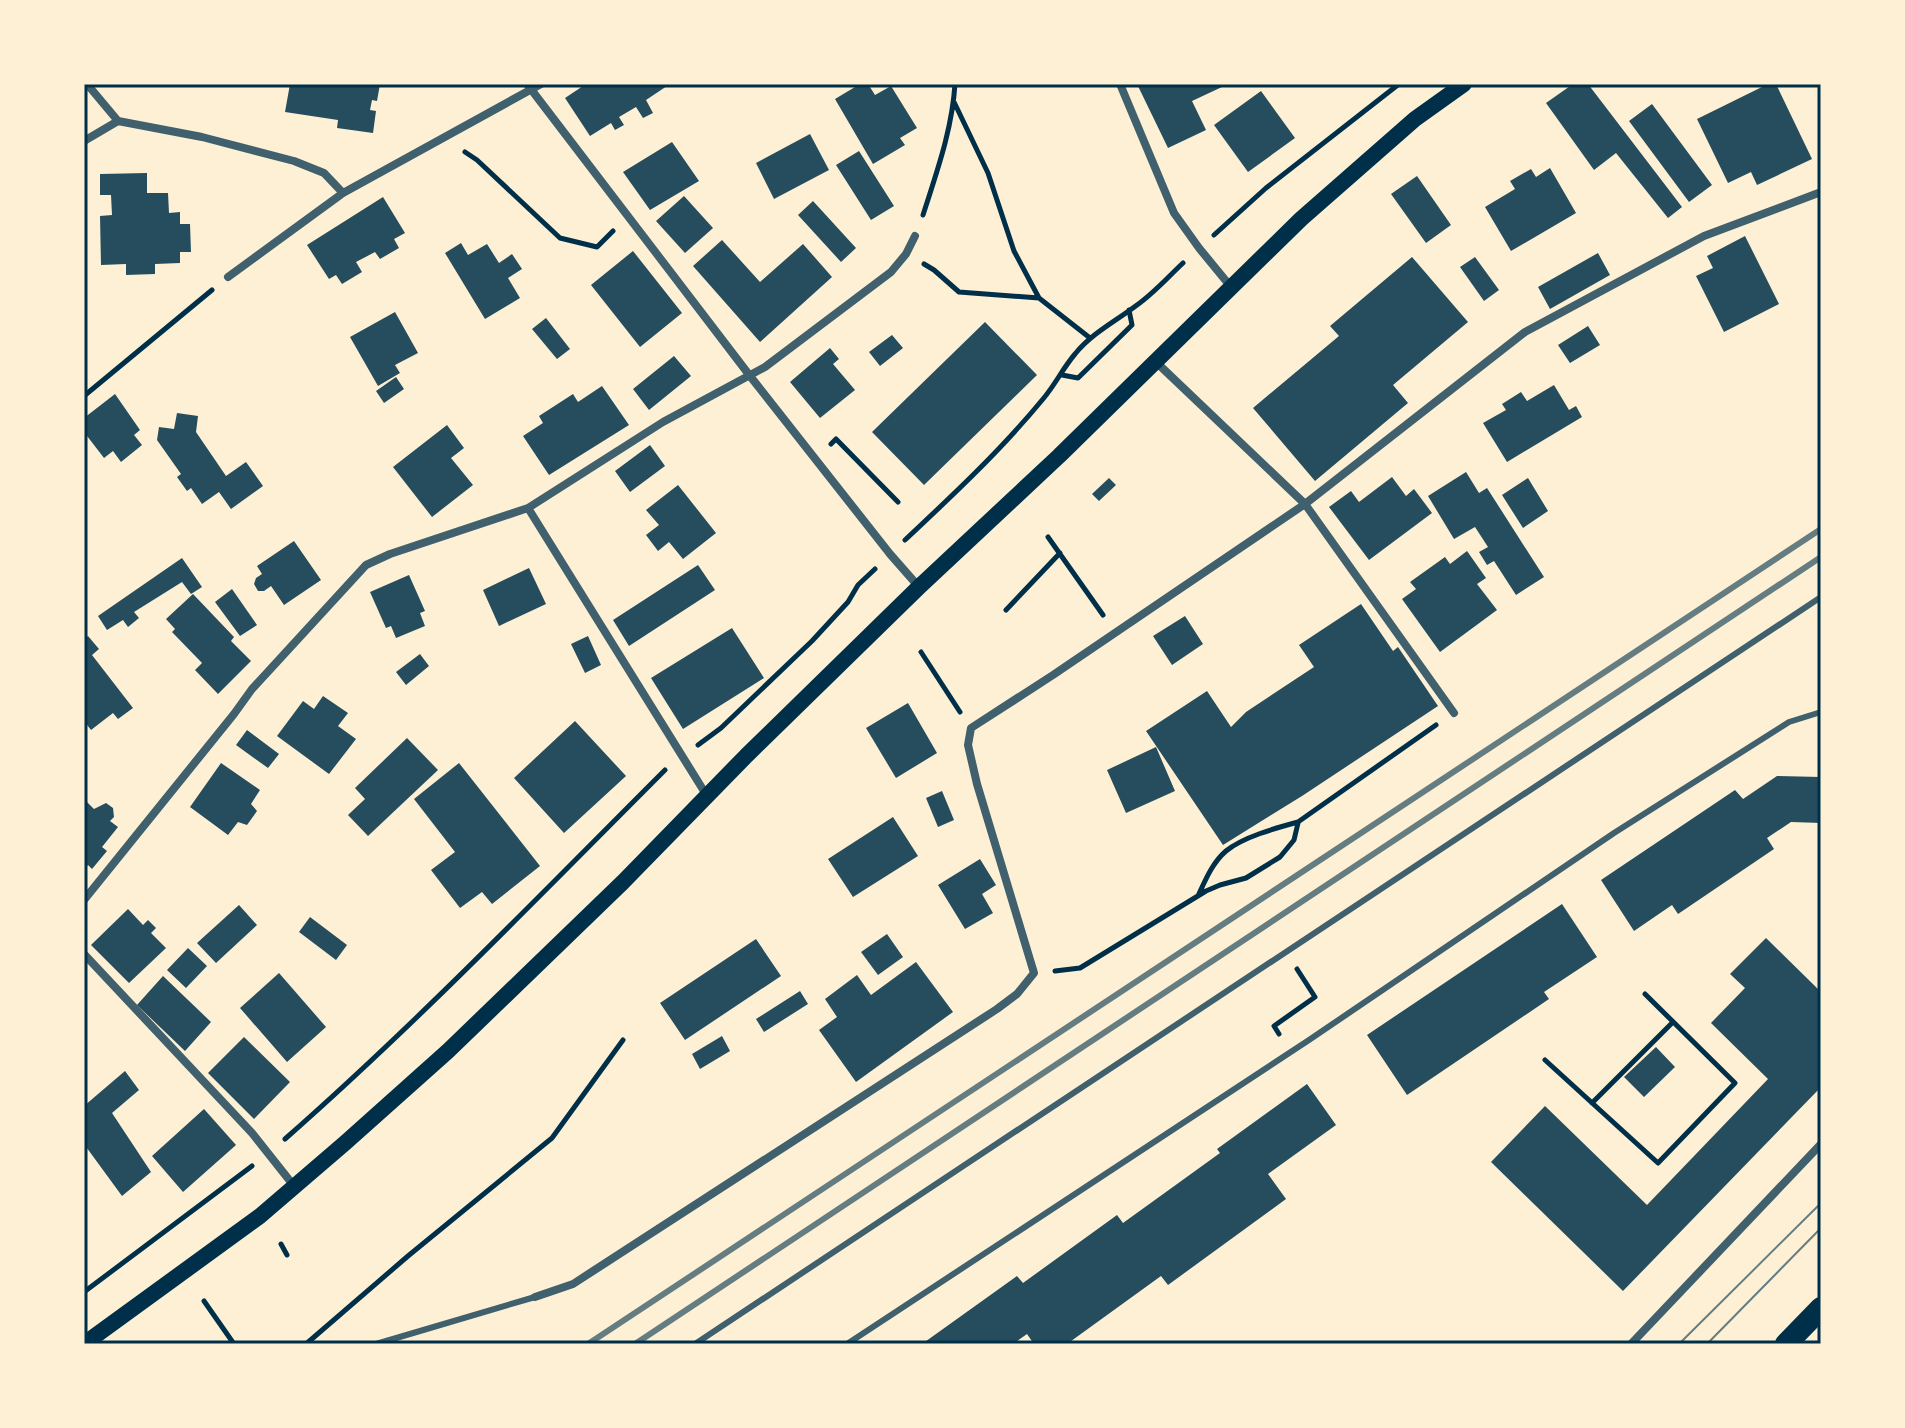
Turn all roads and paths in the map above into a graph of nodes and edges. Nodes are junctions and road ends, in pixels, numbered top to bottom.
1 (87, 84) edge
2 (541, 84) edge
3 (955, 84) edge
4 (1120, 84) edge
5 (1399, 84) edge
6 (1464, 84) edge
7 (529, 87) edge
8 (954, 102) junction
9 (118, 121) junction
10 (444, 137) junction
11 (84, 141) edge
12 (1821, 192) edge
13 (343, 193) junction
14 (628, 217) junction
15 (915, 236) joint
16 (1199, 248) junction
17 (906, 254) junction
18 (228, 277) joint
19 (1231, 287) junction
20 (1039, 298) junction
21 (1129, 310) junction
22 (1090, 338) junction
23 (1156, 361) junction
24 (1062, 375) junction
25 (750, 376) junction
26 (84, 396) edge
27 (866, 471) dead end
28 (898, 502) dead end
29 (1305, 504) junction
30 (528, 508) junction
31 (1048, 537) dead end
32 (1060, 553) junction
33 (890, 554) junction
34 (919, 587) junction
35 (1821, 597) edge
36 (1093, 600) dead end
37 (1006, 610) dead end
38 (921, 652) dead end
39 (1821, 712) edge
40 (1454, 713) joint
41 (971, 728) junction
42 (682, 757) junction
43 (707, 796) junction
44 (1298, 822) junction
45 (1246, 878) junction
46 (1252, 883) dead end
47 (1198, 896) junction
48 (84, 900) edge
49 (84, 954) edge
50 (1034, 973) junction
51 (1300, 975) dead end
52 (1645, 994) dead end
53 (1673, 1022) junction
54 (1274, 1026) dead end
55 (623, 1040) dead end
56 (1545, 1060) dead end
57 (1592, 1103) junction
58 (1821, 1144) edge
59 (269, 1153) junction
60 (294, 1186) junction
61 (281, 1244) dead end
62 (287, 1255) dead end
63 (84, 1292) edge
64 (535, 1297) joint
65 (204, 1301) dead end
66 (1821, 1308) edge
67 (84, 1344) edge
68 (234, 1344) edge
69 (306, 1344) edge
70 (376, 1344) edge
71 (695, 1344) edge
72 (847, 1344) edge
73 (1631, 1344) edge
74 (1786, 1344) edge

1 - 9 street
2 - 7 street
3 - 8 path
4 - 16 street
5 - 16 path
6 - 19 main road
7 - 10 street
7 - 14 street
8 - 15 path
8 - 20 path
9 - 11 street
9 - 13 street
10 - 13 street
10 - 14 path
12 - 29 street
13 - 18 street
14 - 25 street
15 - 17 street
16 - 19 street
16 - 21 path
17 - 20 path
17 - 25 street
18 - 26 path
19 - 23 main road
20 - 22 path
21 - 22 path
21 - 24 path
22 - 24 path
23 - 29 street
23 - 34 main road
24 - 33 path
25 - 30 street
25 - 33 street
27 - 28 path
29 - 40 street
29 - 41 street
30 - 42 street
30 - 48 street
31 - 32 path
32 - 36 path
32 - 37 path
33 - 34 street
33 - 42 path
34 - 43 main road
35 - 71 lane
38 - 41 path
39 - 72 lane
40 - 44 path
41 - 50 street
42 - 43 street
42 - 59 path
43 - 60 main road
44 - 45 path
44 - 47 path
45 - 46 path
45 - 47 path
47 - 50 path
49 - 59 street
50 - 64 street
51 - 54 path
52 - 53 path
53 - 57 path
53 - 57 path
55 - 69 path
56 - 57 path
58 - 73 street
59 - 60 street
59 - 63 path
60 - 67 main road
61 - 62 path
64 - 70 lane
65 - 68 path
66 - 74 highway

